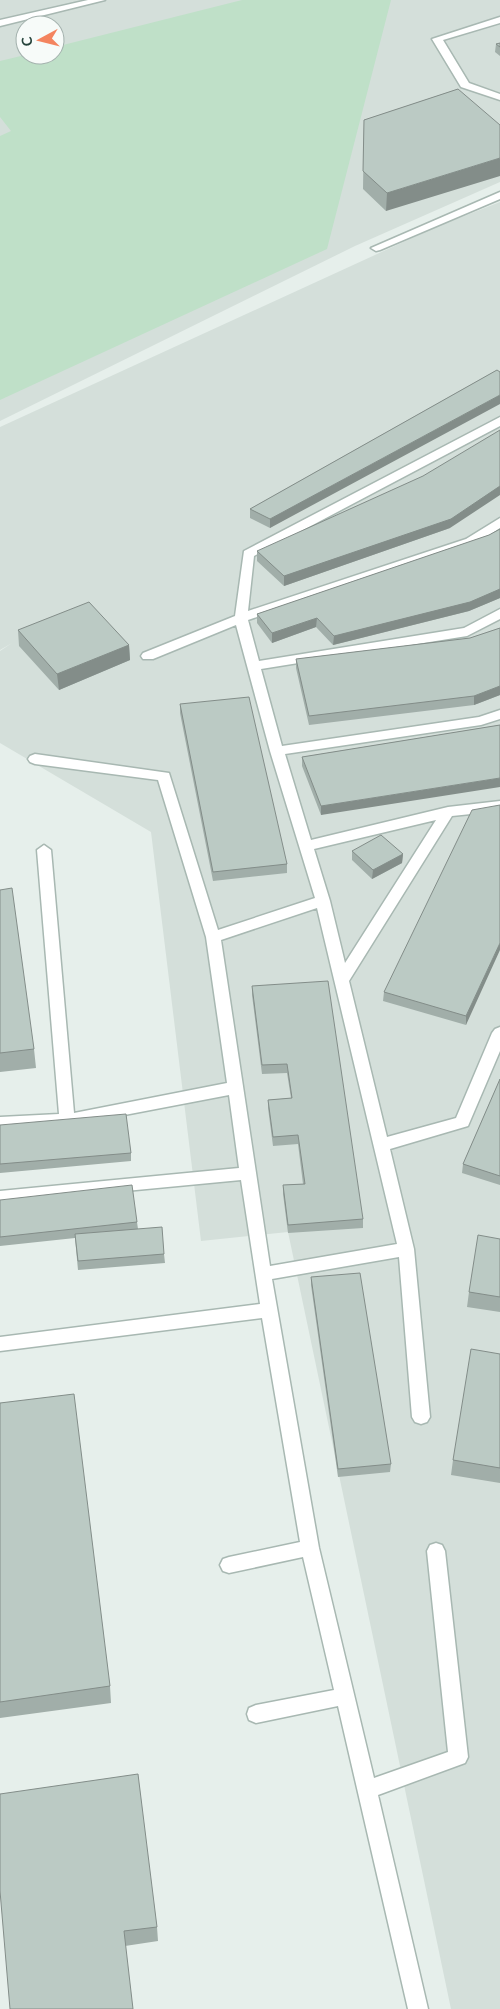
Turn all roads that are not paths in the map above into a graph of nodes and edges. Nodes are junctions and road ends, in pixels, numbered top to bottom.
1 (100, 0) edge
2 (500, 20) edge
3 (0, 23) edge
4 (500, 97) edge
5 (500, 195) edge
6 (376, 248) dead end
7 (500, 421) edge
8 (500, 522) edge
9 (500, 613) edge
10 (241, 618) junction
11 (148, 656) dead end
12 (253, 666) junction
13 (500, 714) edge
14 (277, 751) junction
15 (35, 760) dead end
16 (500, 806) edge
17 (448, 812) junction
18 (307, 846) junction
19 (44, 850) dead end
20 (322, 901) junction
21 (212, 937) junction
22 (343, 980) junction
23 (500, 1033) edge
24 (234, 1088) junction
25 (68, 1120) junction
26 (0, 1123) edge
27 (382, 1145) junction
28 (248, 1173) junction
29 (0, 1197) edge
30 (406, 1249) junction
31 (263, 1274) junction
32 (270, 1310) junction
33 (0, 1344) edge
34 (421, 1417) dead end
35 (310, 1548) junction
36 (436, 1552) dead end
37 (230, 1565) dead end
38 (346, 1696) junction
39 (256, 1714) dead end
40 (366, 1790) junction
41 (418, 2009) edge

1 - 3 lane
2 - 4 lane
5 - 6 lane
7 - 10 lane
8 - 10 lane
9 - 12 lane
10 - 11 lane
10 - 12 lane
12 - 14 lane
13 - 14 lane
14 - 18 lane
15 - 21 lane
16 - 17 lane
17 - 18 lane
17 - 22 lane
18 - 20 lane
19 - 25 lane
20 - 21 lane
20 - 22 lane
21 - 24 lane
22 - 27 lane
23 - 27 lane
24 - 25 lane
24 - 28 lane
25 - 26 lane
27 - 30 lane
28 - 29 lane
28 - 31 lane
30 - 31 lane
30 - 34 lane
31 - 32 lane
32 - 33 lane
32 - 35 lane
35 - 37 lane
35 - 38 lane
36 - 40 lane
38 - 39 lane
38 - 40 lane
40 - 41 lane

